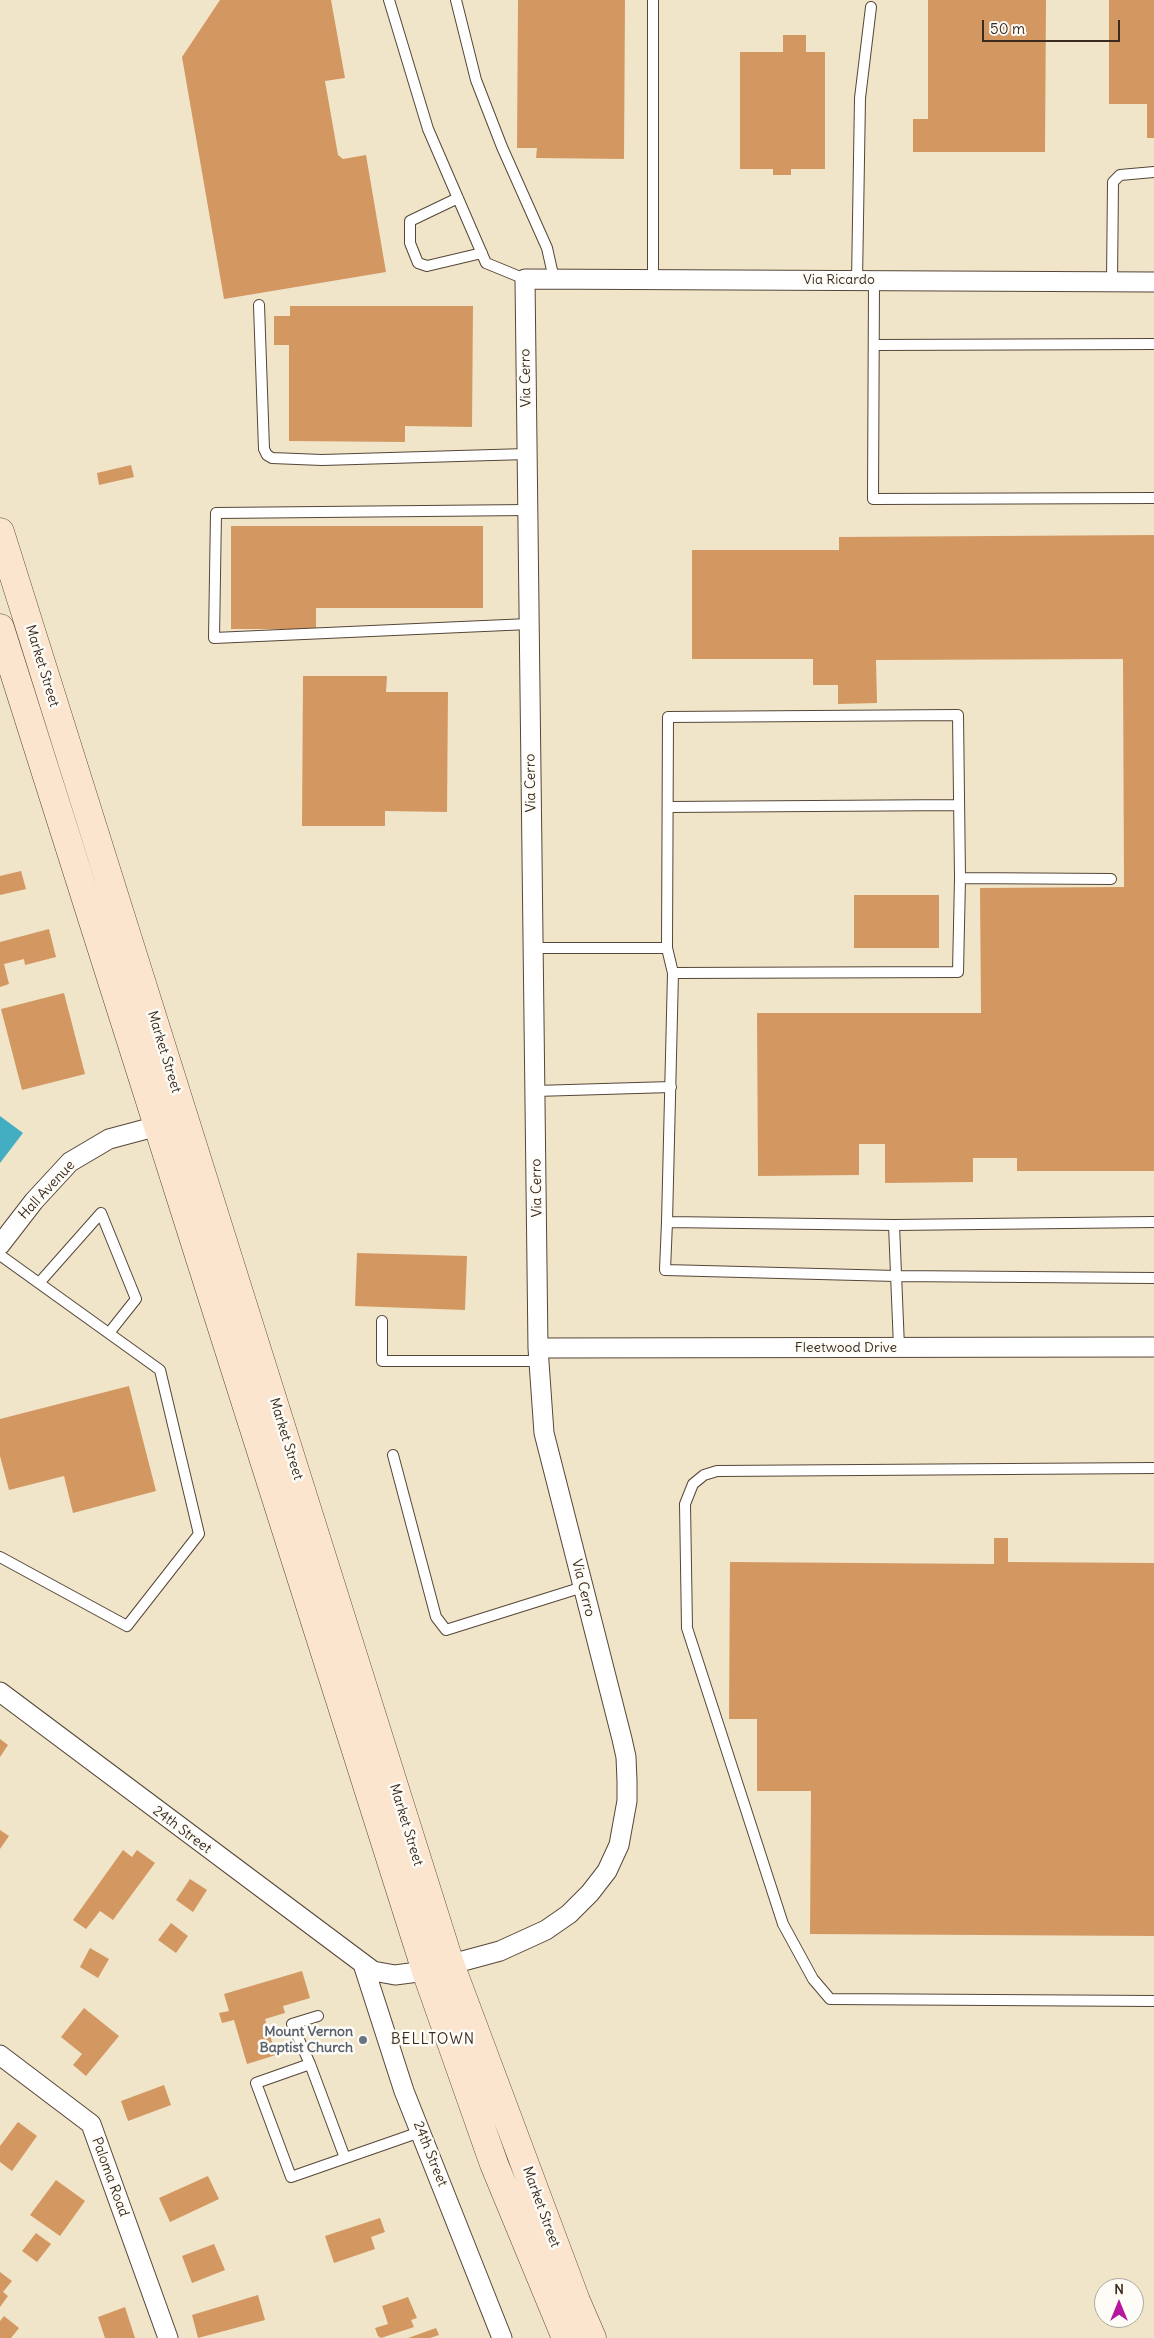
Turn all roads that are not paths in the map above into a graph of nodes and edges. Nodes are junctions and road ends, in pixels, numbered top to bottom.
1 (389, 0) edge
2 (456, 0) edge
3 (653, 0) edge
4 (871, 7) dead end
5 (1154, 172) edge
6 (458, 198) junction
7 (482, 253) junction
8 (525, 279) junction
9 (554, 279) junction
10 (652, 280) junction
11 (866, 281) junction
12 (1112, 282) junction
13 (1154, 282) edge
14 (259, 305) dead end
15 (1154, 344) edge
16 (874, 345) junction
17 (527, 454) junction
18 (1154, 498) edge
19 (528, 510) junction
20 (0, 532) edge
21 (529, 624) junction
22 (0, 628) edge
23 (959, 805) junction
24 (668, 808) junction
25 (960, 878) junction
26 (1111, 879) dead end
27 (534, 948) junction
28 (667, 948) junction
29 (673, 973) junction
30 (671, 1087) junction
31 (535, 1091) junction
32 (185, 1118) junction
33 (158, 1127) junction
34 (666, 1222) junction
35 (1154, 1222) edge
36 (894, 1225) junction
37 (0, 1245) edge
38 (0, 1255) edge
39 (896, 1276) junction
40 (1154, 1278) edge
41 (40, 1283) junction
42 (382, 1321) dead end
43 (109, 1333) junction
44 (899, 1347) junction
45 (1154, 1347) edge
46 (539, 1355) junction
47 (392, 1455) dead end
48 (1154, 1468) edge
49 (0, 1557) edge
50 (583, 1587) junction
51 (0, 1692) edge
52 (364, 1967) junction
53 (438, 1968) junction
54 (1154, 2001) edge
55 (318, 2016) dead end
56 (0, 2055) edge
57 (310, 2064) junction
58 (420, 2132) junction
59 (345, 2158) junction
60 (168, 2338) edge
61 (502, 2338) edge
62 (566, 2338) edge
63 (592, 2338) edge

1 - 6 lane
2 - 9 lane
3 - 10 lane
4 - 11 lane
5 - 12 lane
6 - 7 lane
6 - 7 lane
7 - 8 lane
8 - 9 street, Via Ricardo
8 - 17 street, Via Cerro
9 - 10 street, Via Ricardo
10 - 11 street, Via Ricardo
11 - 12 street, Via Ricardo
11 - 16 lane
12 - 13 street, Via Ricardo
14 - 17 lane
15 - 16 lane
16 - 18 lane
17 - 19 street, Via Cerro
19 - 21 street, Via Cerro
19 - 21 lane
20 - 32 main road, Market Street
21 - 27 street, Via Cerro
22 - 33 main road, Market Street
23 - 24 lane
23 - 24 lane
23 - 25 lane
24 - 28 lane
25 - 26 lane
25 - 29 lane
27 - 28 lane
27 - 31 street, Via Cerro
28 - 29 lane
29 - 30 lane
30 - 31 lane
30 - 34 lane
31 - 46 street, Via Cerro
32 - 33 street, Hall Avenue
32 - 53 main road, Market Street
33 - 37 street, Hall Avenue
33 - 53 main road, Market Street
34 - 36 lane
34 - 39 lane
35 - 36 lane
36 - 39 lane
38 - 41 lane
39 - 40 lane
39 - 44 lane
41 - 43 lane
41 - 43 lane
42 - 46 lane
43 - 49 lane
44 - 45 street, Fleetwood Drive
44 - 46 street, Fleetwood Drive
46 - 50 street, Via Cerro
47 - 50 lane
48 - 54 lane
50 - 53 street, Via Cerro
51 - 52 street, 24th Street
52 - 53 street, 24th Street
52 - 58 street, 24th Street
53 - 62 main road, Market Street
53 - 63 main road, Market Street
55 - 57 lane
56 - 60 street, Paloma Road
57 - 59 lane
57 - 59 lane
58 - 59 lane
58 - 61 street, 24th Street

